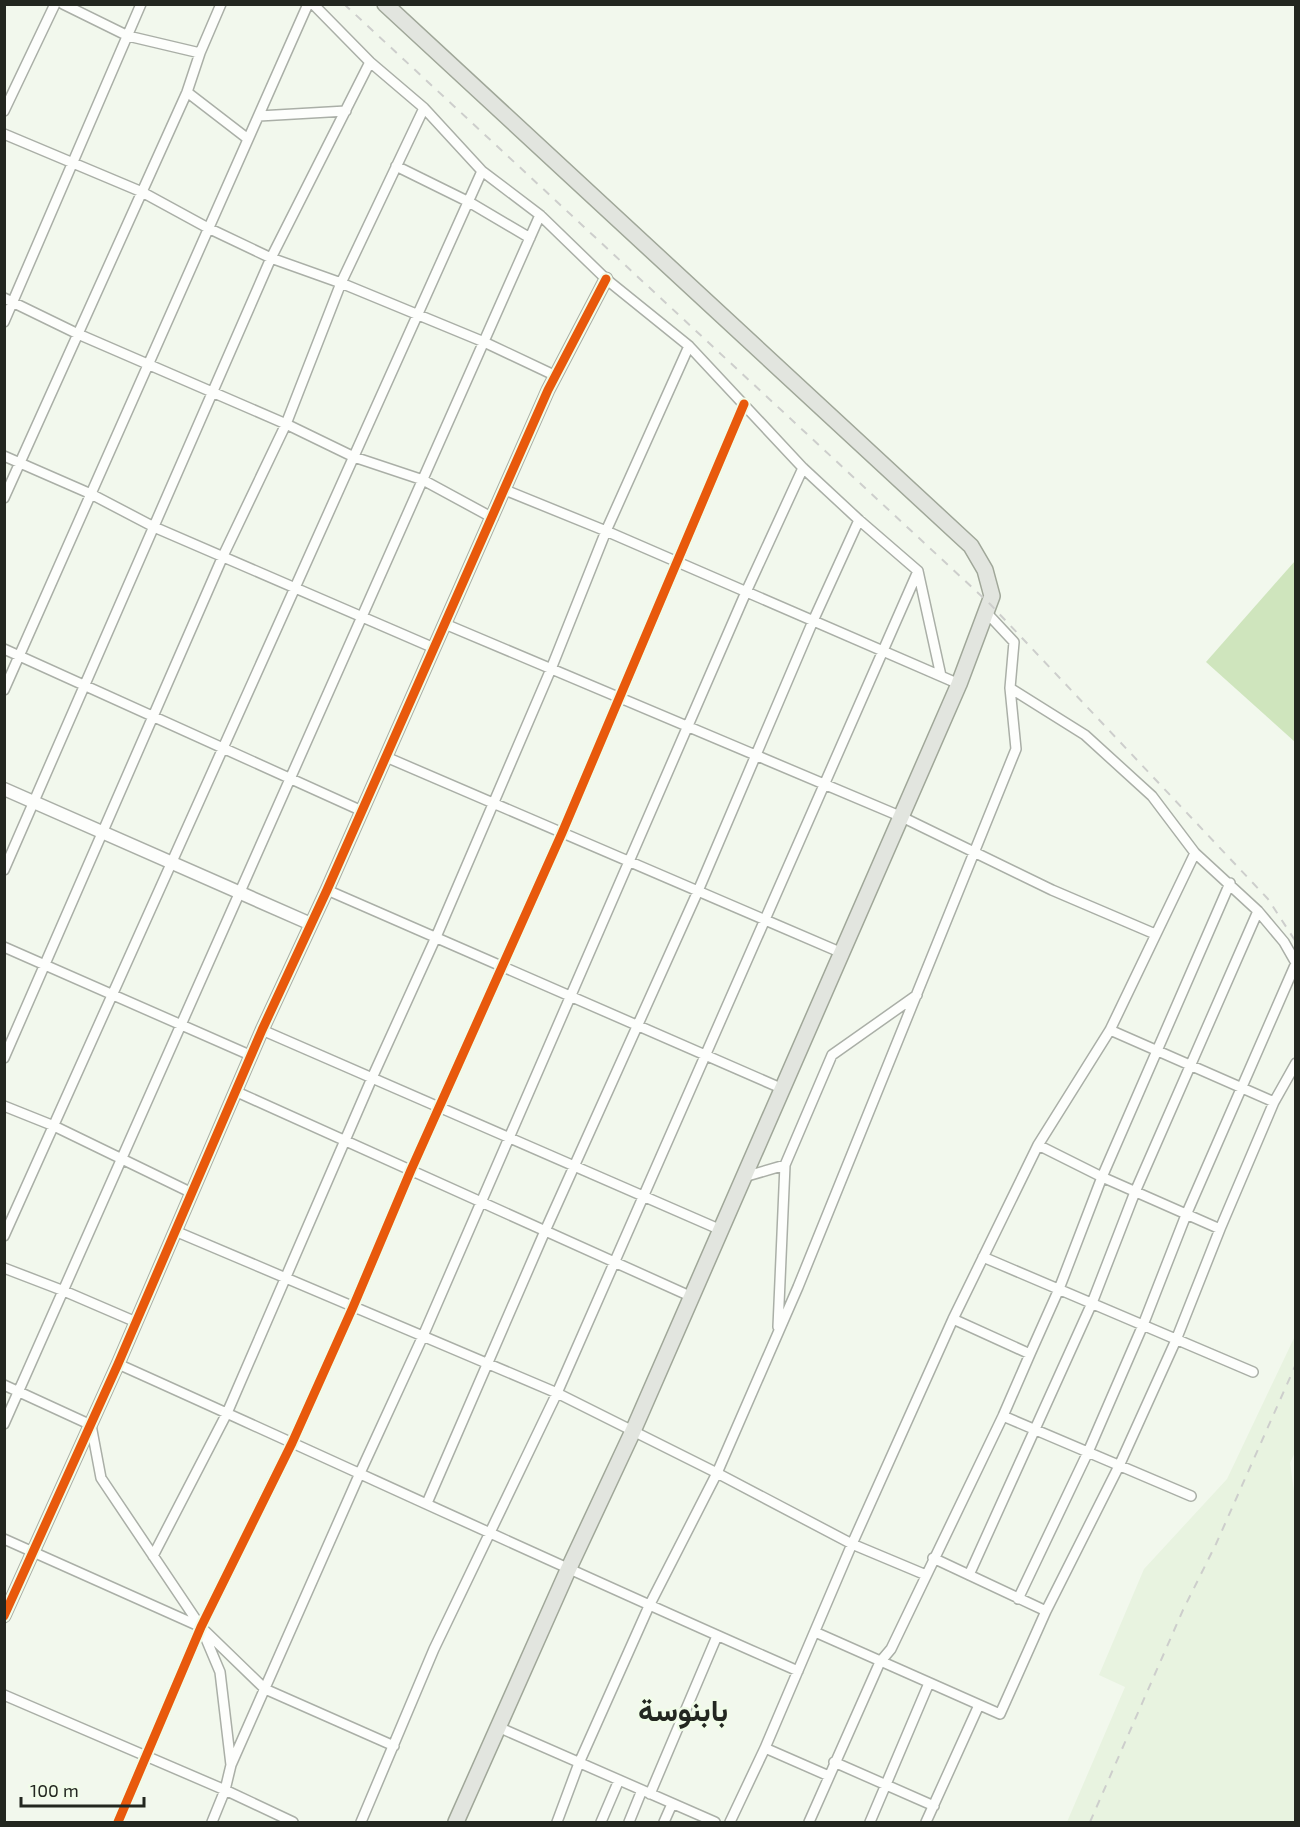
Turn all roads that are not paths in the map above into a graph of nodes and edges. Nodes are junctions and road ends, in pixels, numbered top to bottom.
1 (55, 4) edge
2 (63, 4) edge
3 (141, 4) edge
4 (221, 4) edge
5 (308, 4) edge
6 (313, 4) edge
7 (386, 4) edge
8 (128, 36) junction
9 (200, 53) junction
10 (370, 62) junction
11 (187, 92) junction
12 (424, 108) junction
13 (4, 111) edge
14 (345, 111) junction
15 (259, 116) junction
16 (4, 134) edge
17 (248, 139) junction
18 (73, 164) junction
19 (396, 166) junction
20 (482, 171) junction
21 (142, 192) junction
22 (469, 202) junction
23 (540, 215) junction
24 (208, 228) junction
25 (530, 238) junction
26 (271, 258) junction
27 (606, 279) junction
28 (341, 283) junction
29 (9, 300) edge
30 (418, 315) junction
31 (4, 321) edge
32 (78, 334) junction
33 (484, 342) junction
34 (689, 345) junction
35 (148, 365) junction
36 (556, 376) junction
37 (213, 392) junction
38 (744, 404) junction
39 (286, 424) junction
40 (4, 456) edge
41 (354, 457) junction
42 (20, 463) junction
43 (803, 468) junction
44 (423, 480) junction
45 (505, 490) junction
46 (91, 494) junction
47 (4, 498) edge
48 (493, 518) junction
49 (859, 520) junction
50 (154, 527) junction
51 (606, 531) junction
52 (223, 556) junction
53 (676, 562) junction
54 (918, 571) junction
55 (295, 589) junction
56 (746, 592) junction
57 (987, 612) junction
58 (362, 617) junction
59 (813, 621) junction
60 (445, 624) junction
61 (434, 648) junction
62 (4, 649) edge
63 (883, 651) junction
64 (20, 656) junction
65 (551, 669) junction
66 (940, 676) junction
67 (959, 684) junction
68 (85, 686) junction
69 (1010, 688) junction
70 (4, 690) edge
71 (620, 698) junction
72 (153, 718) junction
73 (688, 726) junction
74 (223, 749) junction
75 (756, 755) junction
76 (386, 758) junction
77 (290, 779) junction
78 (825, 784) junction
79 (4, 789) edge
80 (34, 802) junction
81 (494, 804) junction
82 (362, 811) junction
83 (902, 817) junction
84 (103, 832) junction
85 (562, 833) junction
86 (976, 853) junction
87 (1195, 853) junction
88 (172, 862) junction
89 (629, 862) junction
90 (4, 870) edge
91 (1230, 883) junction
92 (327, 890) junction
93 (698, 891) junction
94 (240, 892) junction
95 (1258, 911) junction
96 (765, 920) junction
97 (311, 924) junction
98 (1155, 934) junction
99 (436, 937) junction
100 (4, 947) edge
101 (842, 953) junction
102 (1296, 963) edge
103 (45, 964) junction
104 (502, 966) junction
105 (113, 994) junction
106 (918, 994) junction
107 (570, 996) junction
108 (182, 1025) junction
109 (639, 1026) junction
110 (262, 1030) junction
111 (1110, 1030) junction
112 (1157, 1052) junction
113 (705, 1055) junction
114 (252, 1056) junction
115 (4, 1058) edge
116 (1296, 1063) edge
117 (1191, 1066) junction
118 (372, 1078) junction
119 (1241, 1087) junction
120 (783, 1089) junction
121 (237, 1092) junction
122 (1274, 1102) junction
123 (4, 1106) edge
124 (440, 1107) junction
125 (54, 1126) junction
126 (508, 1137) junction
127 (345, 1140) junction
128 (1038, 1145) junction
129 (122, 1159) junction
130 (785, 1165) junction
131 (575, 1167) junction
132 (411, 1170) junction
133 (744, 1177) junction
134 (1102, 1177) junction
135 (1135, 1192) junction
136 (192, 1193) junction
137 (643, 1196) junction
138 (480, 1201) junction
139 (1186, 1215) junction
140 (1220, 1229) junction
141 (721, 1230) junction
142 (175, 1231) junction
143 (545, 1231) junction
144 (4, 1236) edge
145 (983, 1257) junction
146 (615, 1262) junction
147 (4, 1268) edge
148 (285, 1278) junction
149 (1059, 1289) junction
150 (64, 1291) junction
151 (692, 1297) junction
152 (1092, 1303) junction
153 (353, 1306) junction
154 (953, 1319) junction
155 (136, 1322) junction
156 (1143, 1325) junction
157 (778, 1332) junction
158 (423, 1336) junction
159 (1176, 1340) junction
160 (1030, 1354) junction
161 (118, 1364) junction
162 (488, 1364) junction
163 (1252, 1372) dead end
164 (4, 1385) edge
165 (19, 1391) junction
166 (557, 1393) junction
167 (227, 1413) junction
168 (1003, 1416) junction
169 (4, 1424) edge
170 (91, 1425) junction
171 (1036, 1430) junction
172 (633, 1431) junction
173 (292, 1443) junction
174 (1088, 1452) junction
175 (1119, 1466) junction
176 (360, 1473) junction
177 (717, 1473) junction
178 (1191, 1496) dead end
179 (426, 1503) junction
180 (491, 1533) junction
181 (4, 1539) edge
182 (852, 1544) junction
183 (34, 1551) junction
184 (153, 1557) junction
185 (933, 1558) junction
186 (568, 1570) junction
187 (926, 1575) junction
188 (969, 1575) junction
189 (1018, 1599) junction
190 (649, 1606) junction
191 (1046, 1611) junction
192 (4, 1616) edge
193 (201, 1627) junction
194 (815, 1632) junction
195 (717, 1636) junction
196 (880, 1662) junction
197 (798, 1671) junction
198 (929, 1683) junction
199 (265, 1689) junction
200 (4, 1695) edge
201 (979, 1705) junction
202 (498, 1727) junction
203 (394, 1746) junction
204 (765, 1748) junction
205 (146, 1756) junction
206 (834, 1762) junction
207 (579, 1763) junction
208 (231, 1765) junction
209 (829, 1776) junction
210 (619, 1780) junction
211 (886, 1785) junction
212 (225, 1790) junction
213 (646, 1792) junction
214 (672, 1804) junction
215 (934, 1806) junction
216 (118, 1822) edge
217 (212, 1822) edge
218 (293, 1822) edge
219 (361, 1822) edge
220 (456, 1822) edge
221 (557, 1822) edge
222 (601, 1822) edge
223 (629, 1822) edge
224 (664, 1822) edge
225 (715, 1822) edge
226 (730, 1822) edge
227 (809, 1822) edge
228 (870, 1822) edge
229 (926, 1822) edge

1 - 13 street
2 - 8 street
3 - 8 street
4 - 9 street
5 - 15 street
6 - 10 street
7 - 57 main road
8 - 9 street
8 - 18 street
9 - 11 street
10 - 12 street
10 - 14 street
11 - 17 street
11 - 21 street
12 - 19 street
12 - 20 street
14 - 15 street
14 - 26 street
15 - 17 street
16 - 18 street
17 - 24 street
18 - 21 street
18 - 29 street
19 - 22 street
19 - 28 street
20 - 22 street
20 - 23 street
21 - 24 street
21 - 32 street
22 - 25 street
22 - 30 street
23 - 25 street
23 - 27 street
24 - 26 street
24 - 35 street
25 - 33 street
26 - 28 street
26 - 37 street
27 - 34 street
27 - 36 street
28 - 30 street
28 - 39 street
29 - 31 street
29 - 32 street
30 - 33 street
30 - 41 street
32 - 35 street
32 - 42 street
33 - 36 street
33 - 44 street
34 - 38 street
34 - 51 street
35 - 37 street
35 - 46 street
36 - 45 street
37 - 39 street
37 - 50 street
38 - 43 street
38 - 53 street
39 - 41 street
39 - 52 street
40 - 42 street
41 - 44 street
41 - 55 street
42 - 46 street
42 - 47 street
43 - 49 street
43 - 56 street
44 - 48 street
44 - 58 street
45 - 48 street
45 - 51 street
46 - 50 street
46 - 64 street
48 - 60 street
49 - 54 street
49 - 59 street
50 - 52 street
50 - 68 street
51 - 53 street
51 - 65 street
52 - 55 street
52 - 72 street
53 - 56 street
53 - 71 street
54 - 63 street
54 - 66 street
55 - 58 street
55 - 74 street
56 - 59 street
56 - 73 street
57 - 67 main road
57 - 69 street
58 - 61 street
58 - 77 street
59 - 63 street
59 - 75 street
60 - 61 street
60 - 65 street
61 - 76 street
62 - 64 street
63 - 66 street
63 - 78 street
64 - 68 street
64 - 70 street
65 - 71 street
65 - 81 street
66 - 67 street
67 - 83 main road
68 - 72 street
68 - 80 street
69 - 86 street
69 - 87 street
71 - 73 street
71 - 85 street
72 - 74 street
72 - 84 street
73 - 75 street
73 - 89 street
74 - 77 street
74 - 88 street
75 - 78 street
75 - 93 street
76 - 81 street
76 - 82 street
77 - 82 street
77 - 94 street
78 - 83 street
78 - 96 street
79 - 80 street
80 - 84 street
80 - 90 street
81 - 85 street
81 - 99 street
82 - 92 street
83 - 86 street
83 - 101 main road
84 - 88 street
84 - 103 street
85 - 89 street
85 - 104 street
86 - 98 street
86 - 106 street
87 - 91 street
87 - 98 street
88 - 94 street
88 - 105 street
89 - 93 street
89 - 107 street
91 - 95 street
91 - 112 street
92 - 97 street
92 - 99 street
93 - 96 street
93 - 109 street
94 - 97 street
94 - 108 street
95 - 102 street
95 - 117 street
96 - 101 street
96 - 113 street
97 - 110 street
98 - 111 street
99 - 104 street
99 - 118 street
100 - 103 street
101 - 120 main road
102 - 119 street
103 - 105 street
103 - 115 street
104 - 107 street
104 - 124 street
105 - 108 street
105 - 125 street
106 - 130 street
106 - 157 street
107 - 109 street
107 - 126 street
108 - 114 street
108 - 129 street
109 - 113 street
109 - 131 street
110 - 114 street
110 - 118 street
111 - 112 street
111 - 128 street
112 - 117 street
112 - 134 street
113 - 120 street
113 - 137 street
114 - 121 street
116 - 122 street
117 - 119 street
117 - 135 street
118 - 124 street
118 - 127 street
119 - 122 street
119 - 139 street
120 - 133 main road
121 - 127 street
121 - 136 street
122 - 140 street
123 - 125 street
124 - 126 street
124 - 132 street
125 - 129 street
125 - 144 street
126 - 131 street
126 - 138 street
127 - 132 street
127 - 148 street
128 - 134 street
128 - 145 street
129 - 136 street
129 - 150 street
130 - 133 street
130 - 157 street
131 - 137 street
131 - 143 street
132 - 138 street
132 - 153 street
133 - 141 main road
134 - 135 street
134 - 149 street
135 - 139 street
135 - 152 street
136 - 142 street
137 - 141 street
137 - 146 street
138 - 143 street
138 - 158 street
139 - 140 street
139 - 156 street
140 - 159 street
141 - 151 main road
142 - 148 street
142 - 155 street
143 - 146 street
143 - 162 street
145 - 149 street
145 - 154 street
146 - 151 street
146 - 166 street
147 - 150 street
148 - 153 street
148 - 167 street
149 - 152 street
149 - 160 street
150 - 155 street
150 - 165 street
151 - 172 main road
152 - 156 street
152 - 171 street
153 - 158 street
153 - 173 street
154 - 160 street
154 - 182 street
155 - 161 street
156 - 159 street
156 - 174 street
157 - 177 street
158 - 162 street
158 - 176 street
159 - 163 street
159 - 175 street
160 - 168 street
161 - 167 street
161 - 170 street
162 - 166 street
162 - 179 street
164 - 165 street
165 - 169 street
165 - 170 street
166 - 172 street
166 - 180 street
167 - 173 street
167 - 184 street
168 - 171 street
168 - 185 street
170 - 183 street
170 - 184 street
171 - 174 street
171 - 188 street
172 - 177 street
172 - 186 main road
173 - 176 street
173 - 193 street
174 - 175 street
174 - 189 street
175 - 178 street
175 - 191 street
176 - 179 street
176 - 199 street
177 - 182 street
177 - 190 street
179 - 180 street
180 - 186 street
180 - 203 street
181 - 183 street
182 - 187 street
182 - 194 street
183 - 192 street
183 - 193 street
184 - 193 street
185 - 187 street
185 - 188 street
186 - 190 street
186 - 202 main road
187 - 196 street
188 - 189 street
189 - 191 street
190 - 195 street
190 - 207 street
191 - 201 street
193 - 199 street
193 - 205 street
193 - 208 street
194 - 196 street
194 - 197 street
195 - 197 street
195 - 213 street
196 - 198 street
196 - 206 street
197 - 204 street
198 - 201 street
198 - 211 street
199 - 203 street
199 - 208 street
200 - 205 street
201 - 215 street
202 - 207 street
202 - 220 main road
203 - 219 street
204 - 209 street
204 - 226 street
205 - 212 street
205 - 216 street
206 - 209 street
206 - 211 street
207 - 210 street
207 - 221 street
208 - 212 street
209 - 227 street
210 - 213 street
210 - 222 street
211 - 215 street
211 - 228 street
212 - 217 street
212 - 218 street
213 - 214 street
213 - 223 street
214 - 224 street
214 - 225 street
215 - 229 street

